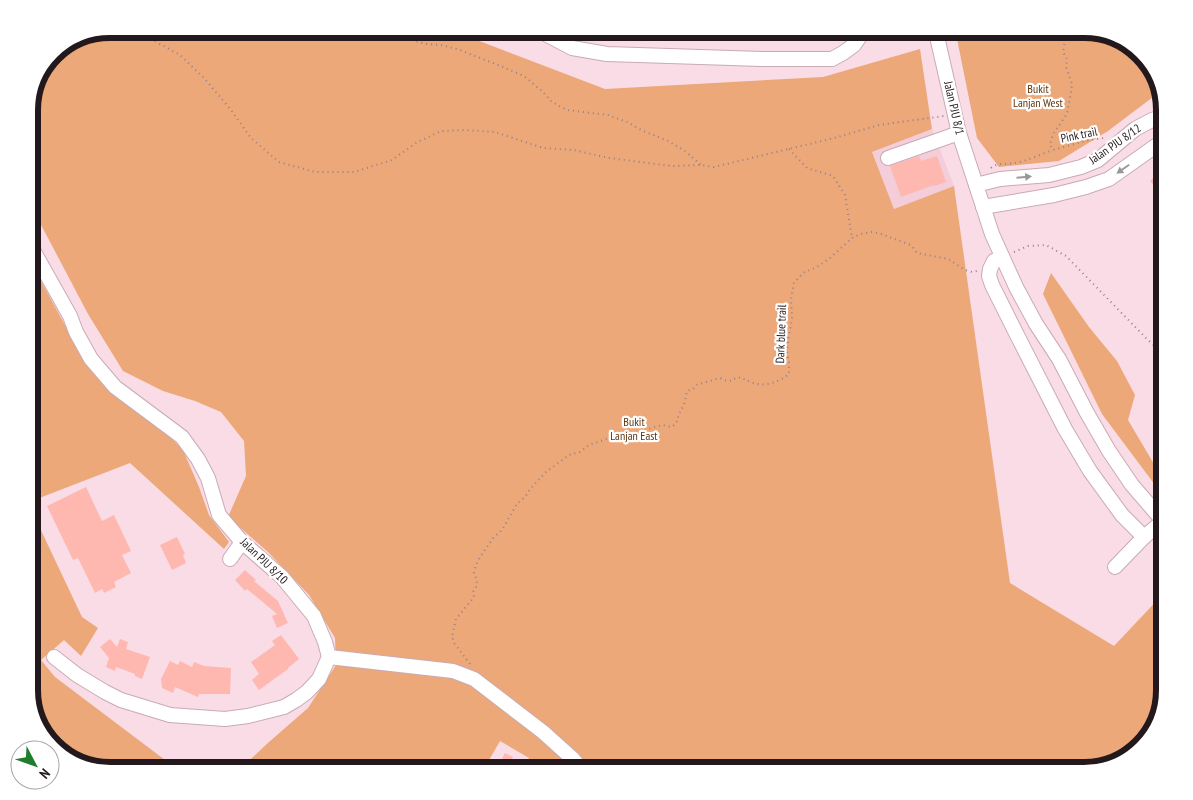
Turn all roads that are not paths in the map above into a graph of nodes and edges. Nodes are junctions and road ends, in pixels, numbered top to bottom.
1 (553, 38) edge
2 (859, 38) edge
3 (938, 38) edge
4 (1156, 119) edge
5 (959, 133) junction
6 (1156, 145) edge
7 (888, 158) dead end
8 (976, 185) junction
9 (983, 207) junction
10 (1002, 257) junction
11 (38, 259) edge
12 (1156, 513) edge
13 (1156, 528) edge
14 (1144, 537) junction
15 (242, 542) junction
16 (230, 559) dead end
17 (1115, 567) dead end
18 (54, 656) dead end
19 (329, 657) junction
20 (575, 762) edge

1 - 2 street
3 - 5 street, Jalan PJU 8/1
8 -> 4 street, Jalan PJU 8/12
5 - 7 street
5 - 8 street, Jalan PJU 8/1
6 -> 9 street, Jalan PJU 8/12
8 - 9 street, Jalan PJU 8/1
9 - 10 street, Jalan PJU 8/1
10 - 12 street, Jalan PJU 8/1
10 - 14 street
11 - 15 street, Jalan PJU 8/10
13 - 14 street
14 - 17 street
15 - 16 street
15 - 19 street, Jalan PJU 8/10
18 - 19 street
19 - 20 street

